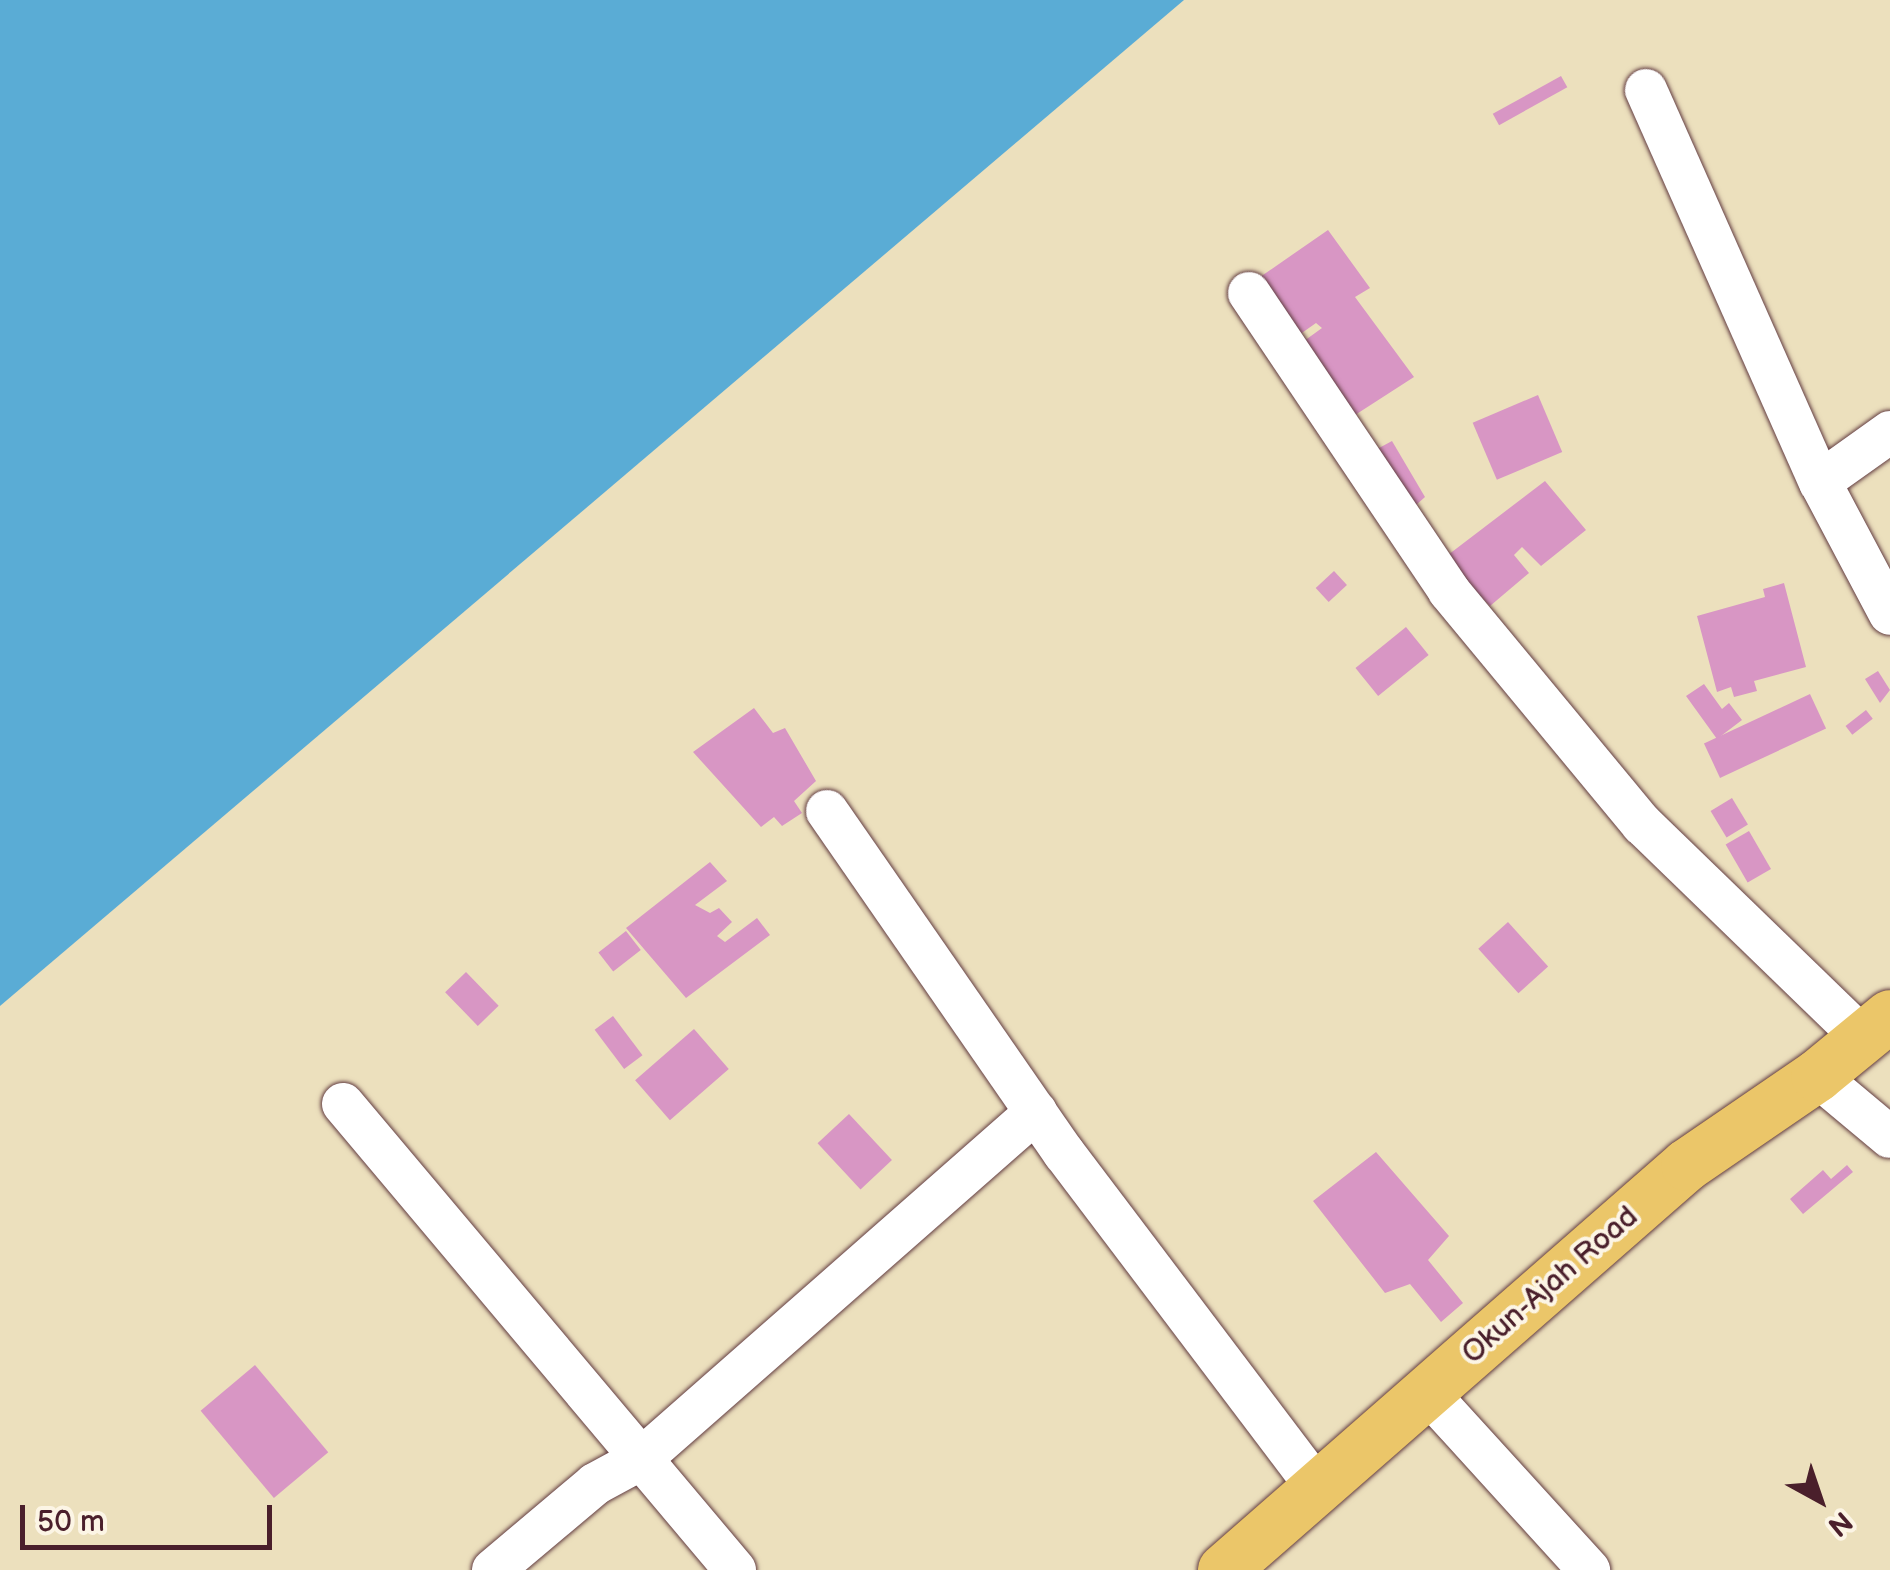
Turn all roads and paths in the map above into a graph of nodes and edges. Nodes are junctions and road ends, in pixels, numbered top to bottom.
1 (1646, 90) dead end
2 (1250, 293) dead end
3 (1890, 432) edge
4 (1820, 482) junction
5 (1890, 614) edge
6 (827, 810) dead end
7 (1877, 1027) edge
8 (1817, 1076) junction
9 (342, 1104) dead end
10 (1036, 1112) junction
11 (1890, 1137) edge
12 (1427, 1392) junction
13 (641, 1460) junction
14 (1317, 1488) junction
15 (492, 1570) edge
16 (736, 1570) edge
17 (1224, 1570) edge
18 (1589, 1570) edge

1 - 4 street
2 - 7 street
3 - 4 street
4 - 5 street
6 - 10 street
7 - 8 main road, Okun-Ajah Road
8 - 11 street
8 - 12 main road, Okun-Ajah Road
9 - 13 street
10 - 13 street
10 - 14 street
12 - 14 main road, Okun-Ajah Road
12 - 18 street
13 - 15 street
13 - 16 street
14 - 17 main road, Okun-Ajah Road

